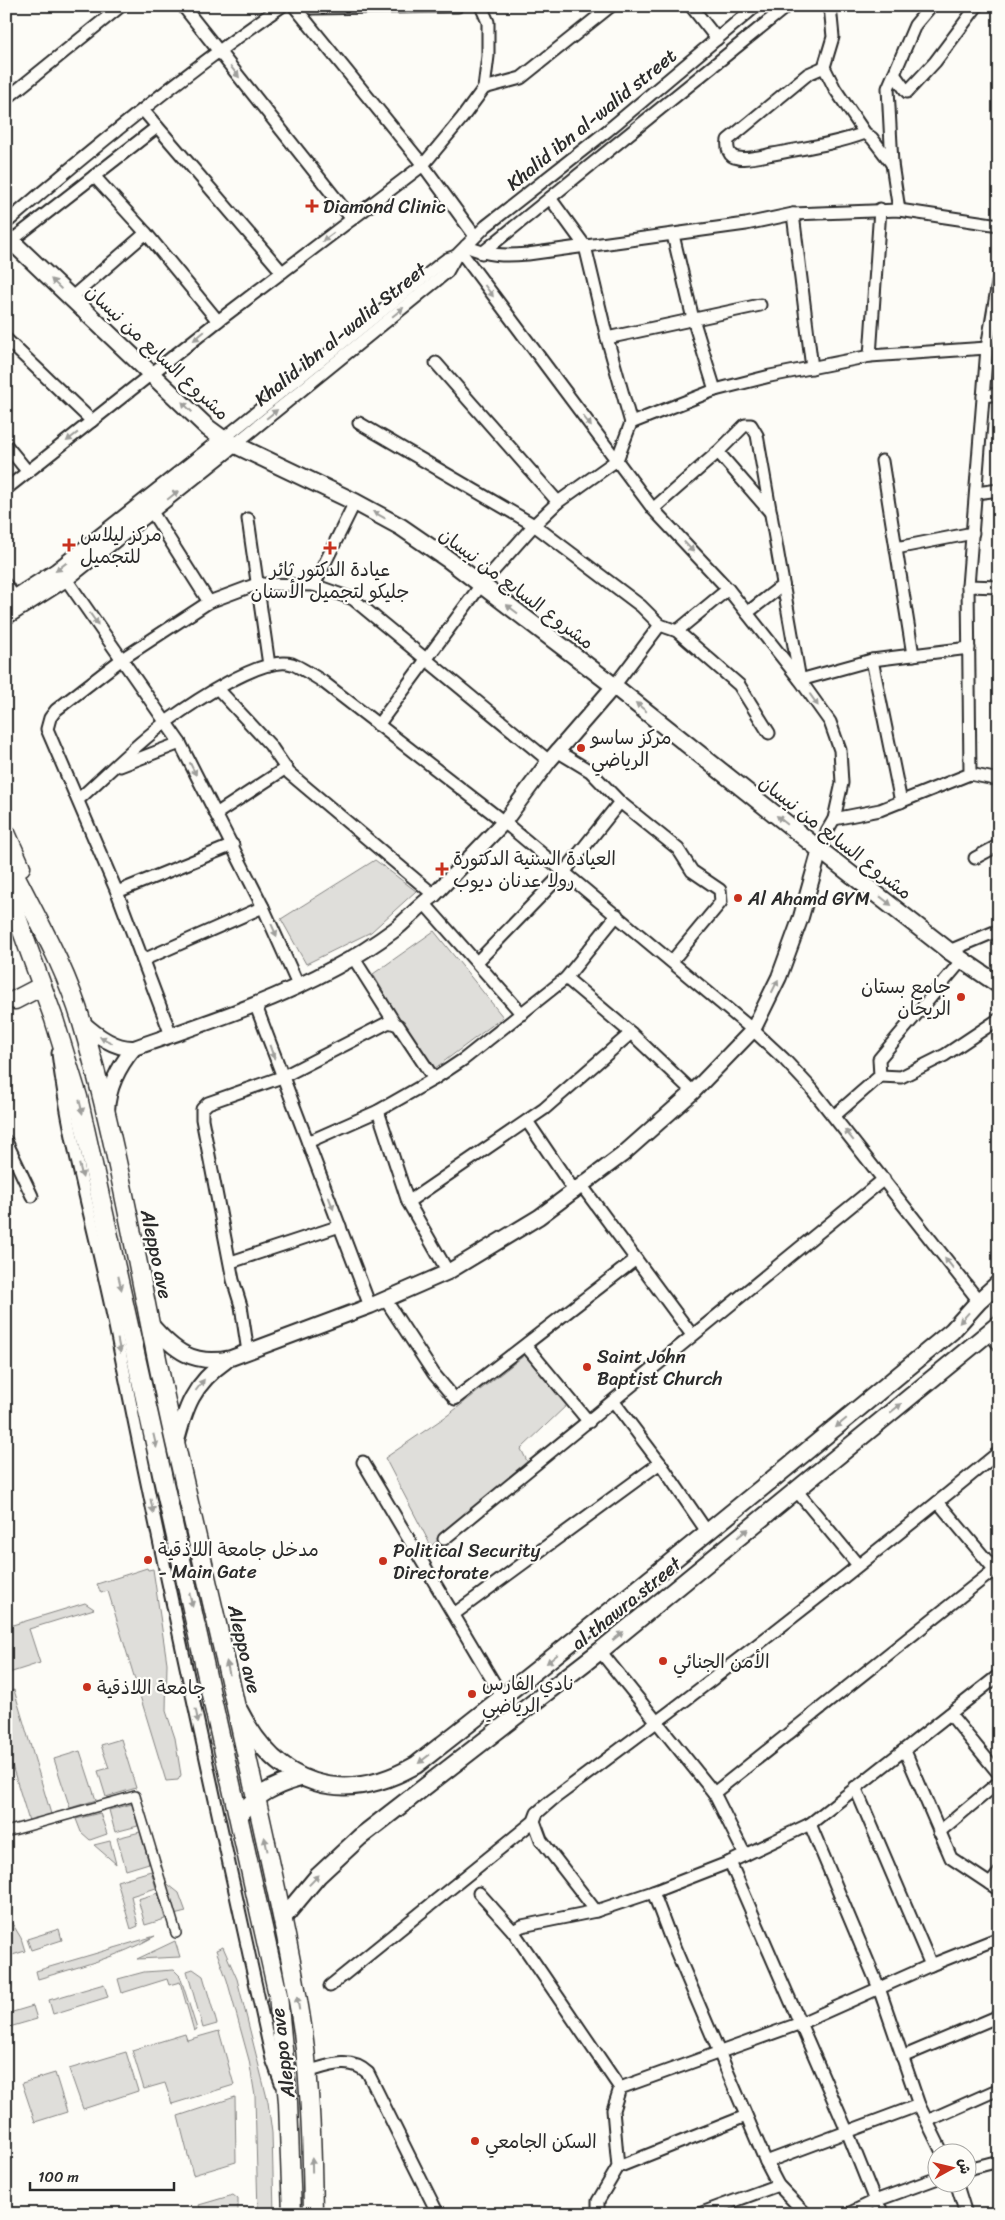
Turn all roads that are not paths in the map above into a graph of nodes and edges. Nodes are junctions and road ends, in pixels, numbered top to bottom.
1 (121, 6) edge
2 (183, 6) edge
3 (282, 6) edge
4 (294, 6) edge
5 (306, 6) edge
6 (458, 6) edge
7 (481, 6) edge
8 (611, 6) edge
9 (691, 6) edge
10 (756, 6) edge
11 (787, 6) edge
12 (830, 6) edge
13 (931, 6) edge
14 (977, 6) edge
15 (717, 39) junction
16 (218, 50) junction
17 (824, 68) junction
18 (894, 74) junction
19 (484, 88) junction
20 (6, 99) edge
21 (143, 110) junction
22 (157, 127) junction
23 (865, 133) junction
24 (892, 164) junction
25 (423, 165) junction
26 (94, 176) junction
27 (550, 198) junction
28 (880, 209) junction
29 (899, 210) junction
30 (793, 214) junction
31 (352, 219) junction
32 (6, 223) edge
33 (999, 225) edge
34 (146, 233) junction
35 (672, 234) junction
36 (475, 236) junction
37 (9, 239) edge
38 (585, 246) junction
39 (461, 251) junction
40 (482, 253) junction
41 (282, 272) junction
42 (999, 277) edge
43 (71, 298) junction
44 (760, 305) dead end
45 (693, 319) junction
46 (218, 321) junction
47 (607, 338) junction
48 (6, 339) edge
49 (987, 348) junction
50 (870, 356) junction
51 (436, 363) dead end
52 (812, 368) junction
53 (153, 374) junction
54 (715, 390) junction
55 (999, 394) edge
56 (983, 396) junction
57 (92, 421) junction
58 (359, 423) dead end
59 (631, 423) junction
60 (228, 442) junction
61 (6, 444) edge
62 (718, 452) junction
63 (617, 460) junction
64 (882, 461) dead end
65 (28, 472) junction
66 (6, 489) edge
67 (999, 490) edge
68 (976, 492) junction
69 (355, 502) junction
70 (558, 502) junction
71 (652, 509) junction
72 (152, 512) junction
73 (771, 514) junction
74 (248, 520) dead end
75 (534, 525) junction
76 (973, 533) junction
77 (896, 548) junction
78 (66, 579) junction
79 (256, 584) junction
80 (6, 585) edge
81 (314, 585) junction
82 (481, 585) junction
83 (783, 585) junction
84 (968, 586) junction
85 (999, 587) edge
86 (728, 589) junction
87 (10, 601) edge
88 (208, 602) junction
89 (747, 613) junction
90 (6, 617) edge
91 (660, 625) junction
92 (677, 631) junction
93 (969, 648) junction
94 (913, 655) junction
95 (425, 658) junction
96 (122, 659) junction
97 (872, 660) junction
98 (270, 665) junction
99 (800, 680) junction
100 (614, 686) junction
101 (218, 689) junction
102 (166, 722) junction
103 (378, 724) junction
104 (769, 733) dead end
105 (180, 743) junction
106 (553, 756) junction
107 (114, 768) junction
108 (286, 768) junction
109 (970, 774) junction
110 (999, 780) edge
111 (78, 800) junction
112 (620, 802) junction
113 (901, 802) junction
114 (216, 814) junction
115 (834, 819) junction
116 (504, 822) junction
117 (6, 833) edge
118 (232, 845) junction
119 (999, 845) edge
120 (820, 850) junction
121 (6, 858) edge
122 (975, 858) dead end
123 (565, 872) junction
124 (6, 887) edge
125 (117, 892) junction
126 (429, 899) junction
127 (263, 907) junction
128 (6, 911) edge
129 (617, 915) junction
130 (999, 930) edge
131 (956, 955) junction
132 (55, 956) junction
133 (353, 957) junction
134 (143, 960) junction
135 (34, 961) junction
136 (672, 961) junction
137 (477, 962) junction
138 (566, 978) junction
139 (298, 985) junction
140 (999, 985) edge
141 (42, 986) junction
142 (15, 1000) dead end
143 (256, 1006) junction
144 (522, 1014) junction
145 (999, 1019) edge
146 (54, 1020) junction
147 (82, 1022) junction
148 (394, 1022) junction
149 (753, 1030) junction
150 (631, 1033) junction
151 (172, 1035) junction
152 (134, 1048) junction
153 (880, 1076) junction
154 (282, 1077) junction
155 (434, 1079) junction
156 (693, 1092) junction
157 (378, 1111) junction
158 (834, 1116) junction
159 (106, 1118) junction
160 (527, 1121) junction
161 (6, 1141) edge
162 (308, 1142) junction
163 (884, 1179) junction
164 (578, 1189) junction
165 (32, 1196) dead end
166 (408, 1202) junction
167 (340, 1226) junction
168 (636, 1259) junction
169 (231, 1262) junction
170 (448, 1272) junction
171 (999, 1283) edge
172 (999, 1296) edge
173 (385, 1300) junction
174 (979, 1301) junction
175 (370, 1306) junction
176 (150, 1323) junction
177 (995, 1325) edge
178 (692, 1336) junction
179 (999, 1345) edge
180 (526, 1346) junction
181 (248, 1352) junction
182 (231, 1358) junction
183 (614, 1402) junction
184 (589, 1422) junction
185 (176, 1446) junction
186 (999, 1452) edge
187 (363, 1462) dead end
188 (660, 1463) junction
189 (796, 1490) junction
190 (938, 1502) junction
191 (708, 1533) junction
192 (444, 1539) dead end
193 (858, 1565) junction
194 (997, 1568) edge
195 (454, 1614) junction
196 (600, 1651) junction
197 (999, 1676) edge
198 (503, 1698) junction
199 (236, 1704) junction
200 (950, 1714) junction
201 (480, 1716) junction
202 (659, 1722) junction
203 (495, 1733) junction
204 (905, 1751) junction
205 (999, 1774) edge
206 (300, 1778) junction
207 (999, 1782) edge
208 (855, 1787) junction
209 (714, 1792) junction
210 (256, 1798) junction
211 (239, 1816) junction
212 (534, 1821) junction
213 (810, 1824) junction
214 (6, 1832) edge
215 (939, 1832) junction
216 (745, 1855) junction
217 (730, 1862) junction
218 (999, 1873) edge
219 (994, 1887) edge
220 (653, 1892) junction
221 (479, 1893) dead end
222 (596, 1911) junction
223 (283, 1918) junction
224 (514, 1931) junction
225 (176, 1932) dead end
226 (999, 1938) edge
227 (932, 1965) junction
228 (330, 1986) dead end
229 (879, 1988) junction
230 (999, 2016) edge
231 (801, 2023) junction
232 (719, 2051) junction
233 (902, 2057) junction
234 (307, 2072) junction
235 (620, 2088) junction
236 (999, 2090) edge
237 (288, 2102) junction
238 (919, 2105) junction
239 (746, 2116) junction
240 (927, 2121) junction
241 (847, 2131) junction
242 (937, 2142) edge
243 (999, 2161) edge
244 (766, 2162) junction
245 (978, 2166) edge
246 (618, 2167) junction
247 (928, 2182) edge
248 (778, 2185) junction
249 (959, 2192) edge
250 (874, 2201) junction
251 (292, 2214) edge
252 (312, 2214) edge
253 (438, 2214) edge
254 (598, 2214) edge
255 (699, 2214) edge
256 (806, 2214) edge
257 (848, 2214) edge
258 (884, 2214) edge
259 (966, 2214) edge

1 - 20 street
2 - 16 street
3 - 16 street
4 - 25 street
5 - 6 street
7 - 19 street
8 - 19 street
9 - 15 street
10 - 15 street, Khalid ibn al-walid street
11 - 27 street
12 - 17 street
13 - 18 street
14 - 18 street
15 - 36 street, Khalid ibn al-walid street
16 - 21 street
16 -> 31 street
17 - 23 street
17 - 23 street
18 - 24 street
19 - 25 street
21 - 22 street
21 - 32 street
22 - 26 street
22 - 41 street
23 - 24 street
24 - 29 street
25 - 31 street
25 - 36 street
26 - 34 street
26 - 37 street
27 - 38 street
27 - 40 street
28 - 29 street
28 - 30 street
28 - 50 street
29 - 33 street
30 - 35 street
30 - 52 street
31 -> 41 street
34 - 43 street
34 - 46 street
35 - 38 street
35 - 45 street
36 - 39 street, Khalid ibn al-walid street
43 -> 37 main road, مشروع السابع من نيسان
38 - 40 street
38 - 47 street
39 - 40 street
39 - 60 street, Khalid ibn al-walid Street
39 -> 63 street
41 - 46 street
42 - 49 street
43 - 53 main road, مشروع السابع من نيسان
44 - 45 street
45 - 47 street
45 - 54 street
46 -> 53 street
47 - 59 street
48 - 57 street
49 - 50 street
49 - 56 street
50 - 52 street
51 - 70 street
52 - 54 street
53 - 57 street
60 -> 53 main road, مشروع السابع من نيسان
54 - 59 street
55 - 56 street
56 - 68 street
57 -> 65 street
58 - 75 street
59 - 63 street
60 - 69 main road, مشروع السابع من نيسان
72 -> 60 street, Khalid ibn al-walid Street
60 -> 87 street
61 - 65 street
62 - 71 street
62 - 73 street
62 - 73 street
63 - 70 street
63 - 71 street
64 - 77 street
65 - 66 street
67 - 68 street
68 - 76 street
69 - 81 street
82 -> 69 main road, مشروع السابع من نيسان
70 - 75 street
71 -> 86 street
72 - 78 street, Khalid ibn al-walid Street
72 - 88 street
73 - 83 street
74 - 79 street
75 - 82 street
75 - 91 street
76 - 77 street
76 - 84 street
77 - 94 street
78 - 90 street, Khalid ibn al-walid Street
78 -> 96 street
79 - 81 street
79 - 88 street
79 - 98 street
80 - 87 street
81 - 95 street
82 - 95 street
100 -> 82 main road, مشروع السابع من نيسان
83 - 89 street
83 - 99 street
84 - 85 street
84 - 93 street
86 - 89 street
86 - 92 street
88 - 96 street
89 - 99 street
91 - 92 street
91 - 100 street
92 - 104 street
93 - 94 street
93 - 109 street
94 - 97 street
95 - 103 street
95 - 106 street
96 - 102 street
96 - 111 street
97 - 99 street
97 - 113 street
98 - 101 street
98 - 103 street
99 -> 115 street
100 - 106 street
120 -> 100 main road, مشروع السابع من نيسان
101 - 102 street
101 - 108 street
102 - 105 street
102 - 107 street
103 - 116 street
105 - 107 street
105 -> 114 street
106 - 112 street
106 - 116 street
107 - 111 street
108 - 114 street
108 - 126 street
109 - 110 street
109 - 113 street
111 - 125 street
112 - 123 street
112 - 136 street
113 - 115 street
114 - 118 street
115 - 120 street
116 - 123 street
116 - 126 street
117 - 132 main road
118 - 125 street
118 - 127 street
119 - 122 street
120 -> 131 main road, مشروع السابع من نيسان
149 -> 120 street
121 - 132 main road
123 - 129 street
123 - 137 street
124 - 135 main road
125 - 134 street
126 - 133 street
126 - 137 street
127 - 134 street
127 -> 139 street
128 - 135 main road
129 - 136 street
129 - 138 street
130 - 131 street
131 - 140 main road, مشروع السابع من نيسان
131 - 153 street
132 - 147 main road, Aleppo ave
133 - 139 street
133 - 148 street
134 - 151 street
135 - 141 main road, Aleppo ave
136 - 149 street
137 - 144 street
138 - 144 street
138 - 150 street
139 - 143 street
141 - 142 main road
141 - 146 main road, Aleppo ave
143 - 151 street
143 -> 154 street
144 - 155 street
145 - 153 street
146 -> 211 main road, Aleppo ave
146 -> 237 street
152 -> 147 street
147 - 159 main road, Aleppo ave
148 - 154 street
148 - 155 street
149 - 156 street
149 - 158 street
150 - 156 street
150 - 160 street
151 - 152 street
152 - 159 street
153 - 158 street
154 - 162 street
154 - 169 street
155 - 157 street
156 - 164 street
157 - 162 street
157 - 166 street
163 -> 158 street
159 - 176 main road, Aleppo ave
160 - 164 street
160 - 166 street
161 - 165 street
162 -> 167 street
174 -> 163 street
163 - 178 street
164 - 168 street
164 - 170 street
166 - 170 street
167 - 169 street
167 - 175 street
168 - 178 street
168 - 180 street
169 - 181 street
170 - 173 street
171 - 174 main road, al thawra street
172 - 174 main road
173 - 175 street
173 - 180 street
174 -> 191 main road, al thawra street
175 - 181 street
176 - 182 street
176 - 185 main road, Aleppo ave
177 - 179 street
189 -> 177 main road, al thawra street
178 - 183 street
180 - 184 street
181 - 182 street
185 -> 182 street
183 - 184 street
183 - 188 street
184 - 192 street
199 -> 185 main road, Aleppo ave
186 - 190 street
187 - 195 street
188 - 191 street
188 - 195 street
189 - 193 street
196 -> 189 main road, al thawra street
190 - 193 street
190 - 194 street
191 -> 198 main road, al thawra street
193 - 202 street
194 - 209 street
195 - 198 street
196 - 202 street
196 - 203 main road, al thawra street
197 - 200 street
198 - 201 main road, al thawra street
199 - 206 main road, al thawra street
199 - 210 main road, Aleppo ave
200 - 204 street
200 - 205 street
201 - 203 main road
201 -> 206 main road, al thawra street
202 - 209 street
202 - 212 street
223 -> 203 main road, al thawra street
204 - 208 street
204 - 215 street
206 - 210 main road
207 - 215 street
208 - 213 street
208 - 227 street
209 - 216 street
210 - 211 main road
223 -> 210 main road, Aleppo ave
211 - 237 main road, Aleppo ave
212 - 222 street
212 - 228 street
213 - 216 street
213 - 229 street
214 - 225 street
215 - 219 street
216 - 217 street
217 - 220 street
217 - 231 street
218 - 219 street
220 - 222 street
220 - 232 street
221 - 224 street
222 - 224 street
234 -> 223 main road, Aleppo ave
224 - 235 street
226 - 227 street
227 - 229 street
229 - 231 street
229 - 233 street
230 - 233 street
231 - 232 street
231 - 241 street
232 - 235 street
232 - 239 street
233 - 238 street
252 -> 234 main road, Aleppo ave
234 - 253 street
235 - 246 street
236 - 240 street
237 - 251 main road, Aleppo ave
238 - 240 street
238 - 241 street
239 - 244 street
239 - 246 street
240 - 242 street
241 - 244 street
241 - 250 street
243 - 245 street
244 - 248 street
246 - 254 street
247 - 250 street
248 - 255 street
248 - 256 street
249 - 259 street
250 - 257 street
250 - 258 street

